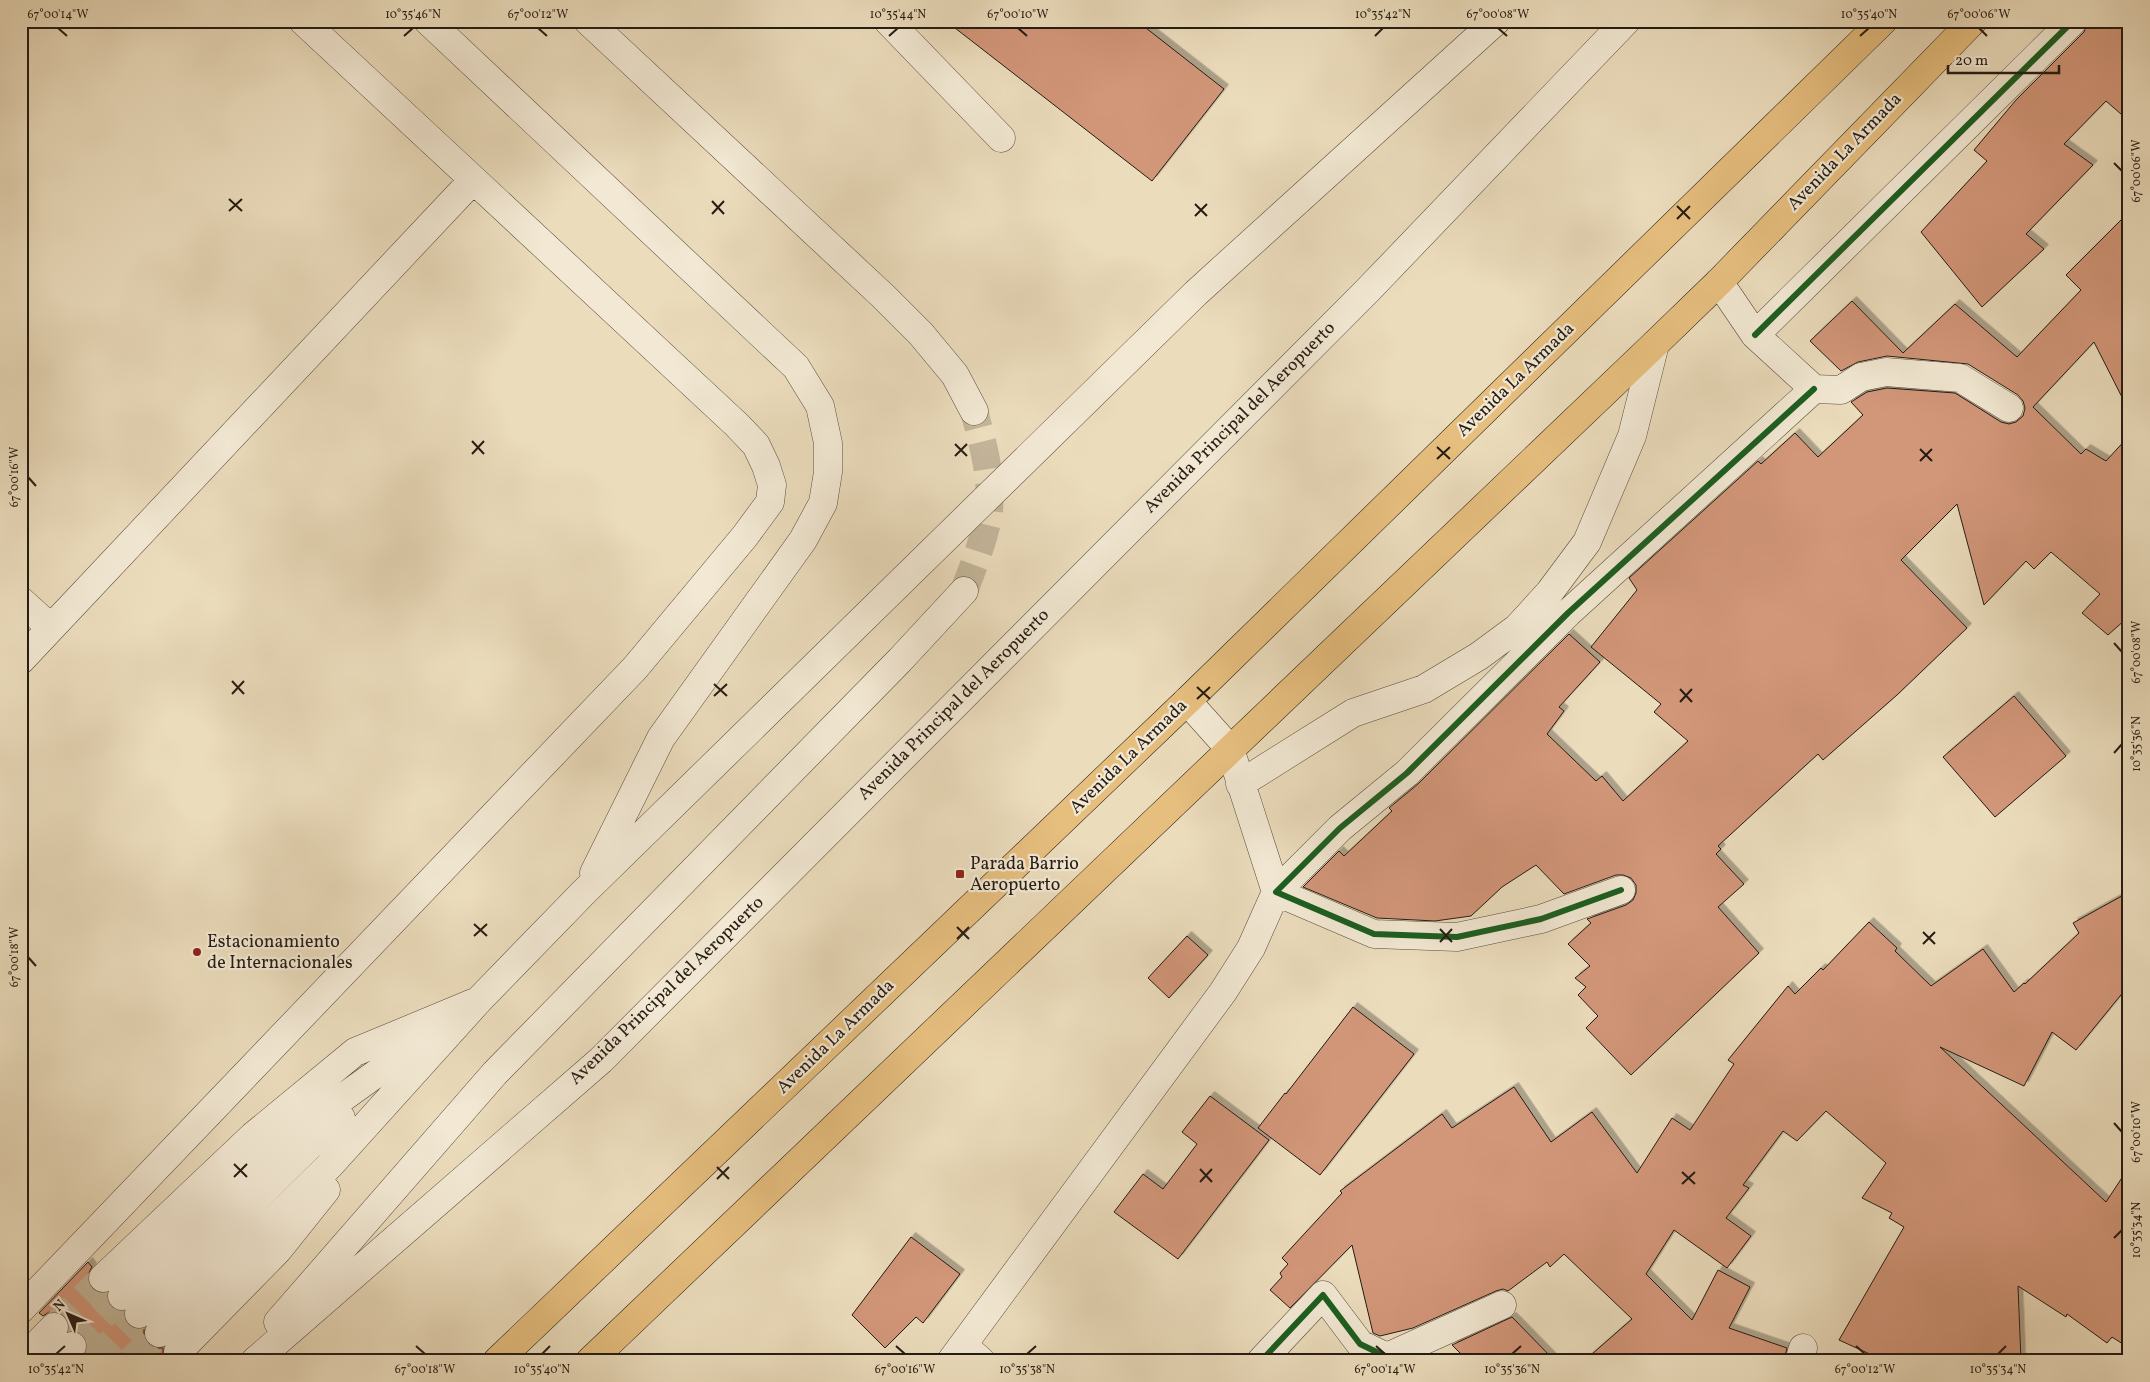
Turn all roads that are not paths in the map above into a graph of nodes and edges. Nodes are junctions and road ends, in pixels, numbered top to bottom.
1 (303, 21) edge
2 (428, 21) edge
3 (588, 21) edge
4 (888, 21) edge
5 (1496, 21) edge
6 (1626, 21) edge
7 (1883, 21) edge
8 (1973, 21) edge
9 (2073, 21) edge
10 (1001, 138) dead end
11 (473, 180) junction
12 (1719, 282) junction
13 (1755, 335) junction
14 (1655, 344) junction
15 (1814, 389) junction
16 (2009, 408) dead end
17 (974, 411) tunnel mouth
18 (964, 591) tunnel mouth
19 (21, 601) edge
20 (51, 628) junction
21 (21, 660) edge
22 (1187, 701) junction
23 (1230, 750) junction
24 (1240, 784) junction
25 (1621, 890) dead end
26 (584, 892) junction
27 (1276, 892) junction
28 (479, 1000) junction
29 (1502, 1305) dead end
30 (21, 1309) edge
31 (168, 1343) tunnel mouth
32 (61, 1345) tunnel mouth
33 (965, 1356) edge
34 (1388, 1359) edge
35 (21, 1361) edge
36 (244, 1361) edge
37 (255, 1361) edge
38 (497, 1361) edge
39 (590, 1361) edge
40 (1261, 1361) edge

1 - 11 street
2 - 26 street
3 - 17 street
4 - 10 street
5 - 26 street
6 - 37 street, Avenida Principal del Aeropuerto
7 - 22 main road, Avenida La Armada
8 - 12 main road, Avenida La Armada
9 - 13 street
11 - 20 street
11 - 30 street
12 - 13 street
12 - 14 main road, Avenida La Armada
13 - 15 street
14 - 23 main road, Avenida La Armada
14 - 24 street
15 - 16 street
15 - 27 street
18 - 36 street
19 - 20 street
20 - 21 street
22 - 23 street
22 - 38 main road, Avenida La Armada
23 - 24 street
23 - 39 main road, Avenida La Armada
24 - 27 street
25 - 27 street
26 - 28 street
27 - 33 street
28 - 28 street
28 - 31 street
29 - 34 street
32 - 35 street
34 - 40 street

